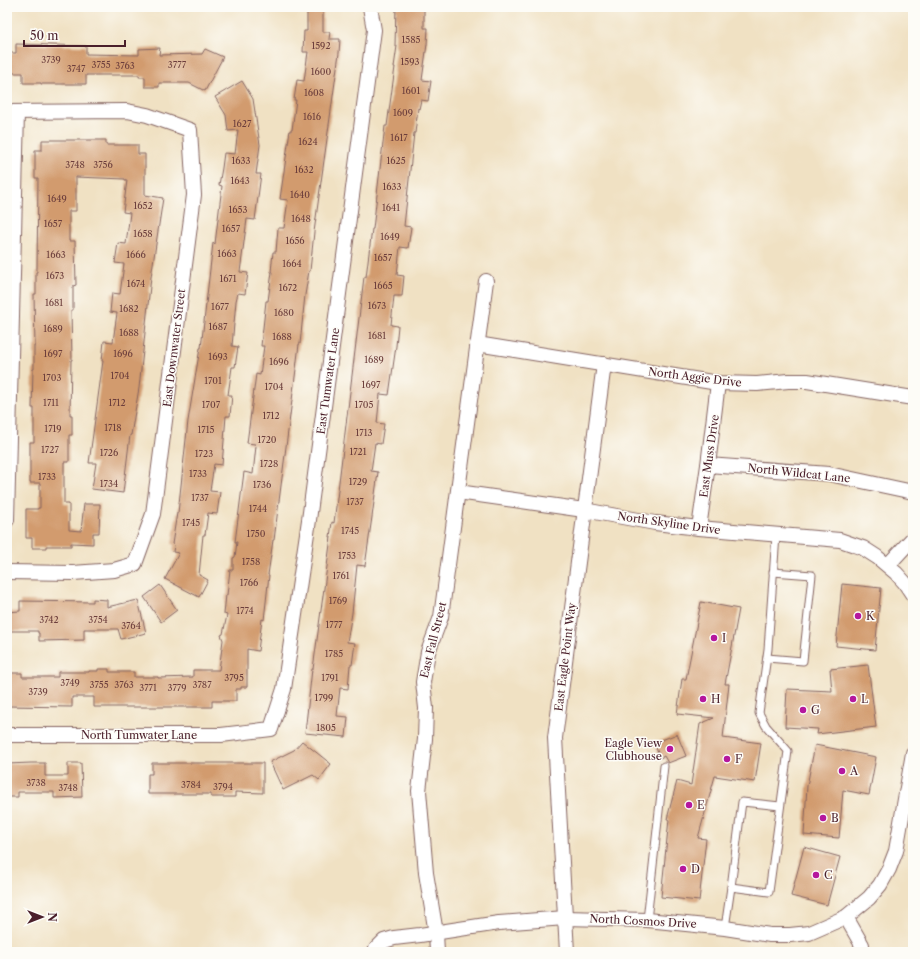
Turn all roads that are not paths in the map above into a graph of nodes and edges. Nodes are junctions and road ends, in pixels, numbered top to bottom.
1 (370, 7) edge
2 (12, 112) edge
3 (486, 281) dead end
4 (478, 344) junction
5 (604, 364) junction
6 (718, 383) junction
7 (913, 398) edge
8 (708, 465) junction
9 (458, 492) junction
10 (913, 492) edge
11 (584, 510) junction
12 (7, 520) edge
13 (699, 528) junction
14 (776, 536) junction
15 (913, 538) edge
16 (882, 561) junction
17 (7, 572) edge
18 (774, 572) junction
19 (913, 596) edge
20 (766, 658) junction
21 (271, 729) joint
22 (7, 735) edge
23 (913, 753) edge
24 (664, 766) dead end
25 (911, 776) edge
26 (780, 806) junction
27 (732, 887) junction
28 (846, 917) junction
29 (565, 918) junction
30 (647, 920) junction
31 (725, 928) junction
32 (436, 933) junction
33 (375, 952) edge
34 (437, 952) edge
35 (567, 952) edge
36 (862, 952) edge

1 - 21 street, East Tumwater Lane
2 - 12 street
2 - 17 street, East Downwater Street
3 - 4 street, East Fall Street
4 - 5 street, North Aggie Drive
4 - 9 street, East Fall Street
5 - 6 street, North Aggie Drive
5 - 11 street, East Eagle Point Way
6 - 7 street, North Aggie Drive
6 - 8 street, East Muss Drive
8 - 10 street, North Wildcat Lane
8 - 13 street, East Muss Drive
9 - 11 street, North Skyline Drive
9 - 32 street, East Fall Street
11 - 13 street, North Skyline Drive
11 - 29 street, East Eagle Point Way
13 - 14 street, North Skyline Drive
14 - 16 street, North Skyline Drive
14 - 18 lane
15 - 16 street
16 - 19 street, North Skyline Drive
18 - 20 lane
18 - 20 lane
20 - 26 lane
21 - 22 street, North Tumwater Lane
23 - 25 street, North Cosmos Drive
24 - 30 lane
25 - 28 street, North Cosmos Drive
26 - 27 lane
26 - 27 lane
27 - 31 lane
28 - 31 street, North Cosmos Drive
28 - 36 street
29 - 30 street, North Cosmos Drive
29 - 32 street, North Cosmos Drive
29 - 35 street, East Eagle Point Way
30 - 31 street, North Cosmos Drive
32 - 33 street, North Cosmos Drive
32 - 34 street, East Fall Street

